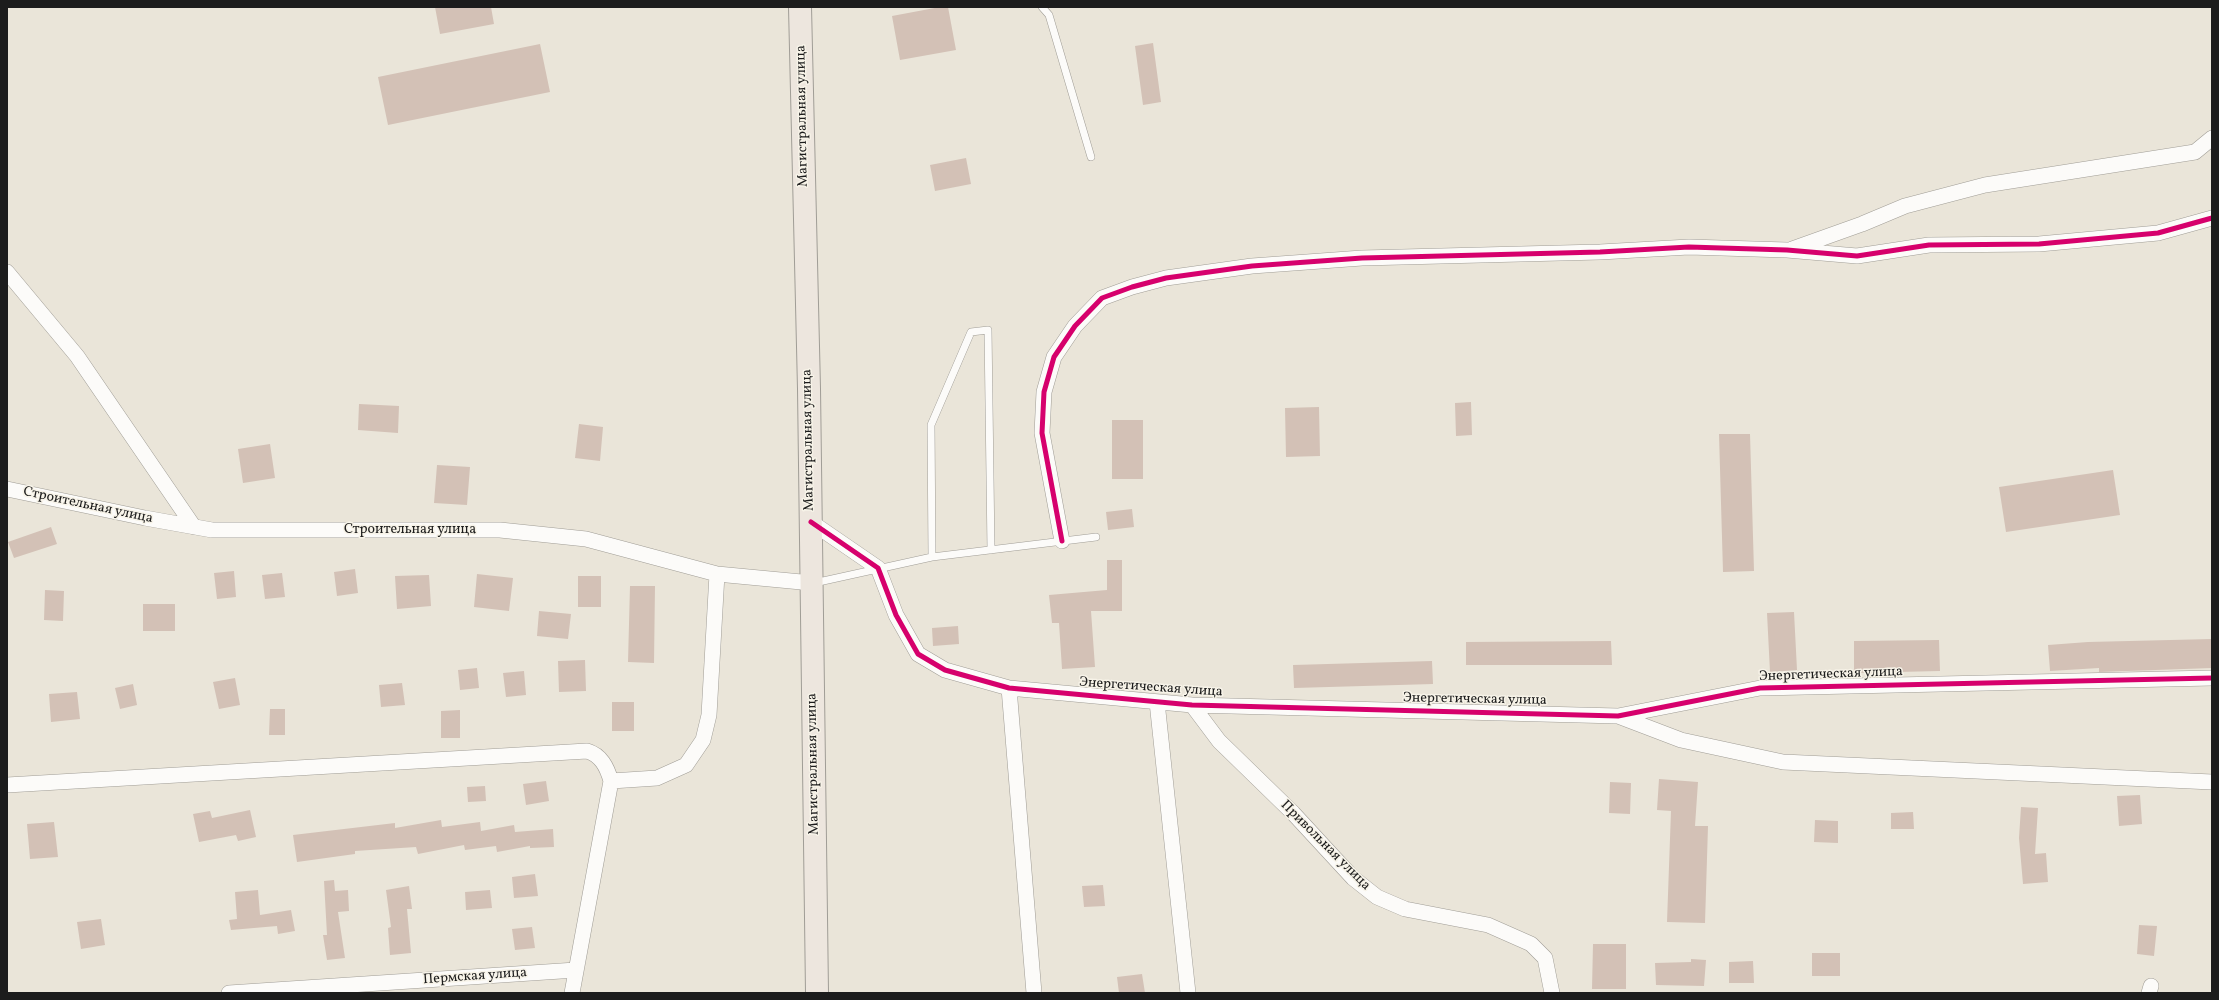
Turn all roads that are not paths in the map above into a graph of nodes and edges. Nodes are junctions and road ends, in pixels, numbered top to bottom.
1 (800, 7) edge
2 (1042, 7) edge
3 (2212, 138) edge
4 (1091, 157) dead end
5 (2212, 218) edge
6 (1787, 250) junction
7 (7, 272) edge
8 (7, 489) edge
9 (811, 522) junction
10 (194, 526) junction
11 (1096, 537) dead end
12 (1062, 541) junction
13 (990, 550) junction
14 (932, 557) junction
15 (878, 568) junction
16 (717, 574) junction
17 (812, 583) junction
18 (2212, 678) edge
19 (1008, 688) junction
20 (1158, 702) junction
21 (1192, 706) junction
22 (1618, 716) junction
23 (611, 781) junction
24 (2212, 782) edge
25 (7, 785) edge
26 (576, 970) junction
27 (229, 993) edge
28 (572, 993) edge
29 (817, 993) edge
30 (1034, 993) edge
31 (1188, 993) edge
32 (1552, 993) edge

1 - 9 highway, Магистральная улица
2 - 4 lane
3 - 6 street
5 - 6 street
6 - 12 street
7 - 10 street
8 - 10 street, Строительная улица
9 - 15 street
9 - 17 highway, Магистральная улица
10 - 16 street, Строительная улица
11 - 12 lane
12 - 13 lane
13 - 14 lane
13 - 14 lane
14 - 15 lane
15 - 17 lane
15 - 19 street, Энергетическая улица
16 - 17 street, Строительная улица
16 - 23 street
17 - 29 highway, Магистральная улица
18 - 22 street, Энергетическая улица
19 - 20 street, Энергетическая улица
19 - 30 street
20 - 21 street, Энергетическая улица
20 - 31 street
21 - 22 street, Энергетическая улица
21 - 32 street, Привольная улица
22 - 24 street
23 - 25 street
23 - 26 street
26 - 27 street, Пермская улица
26 - 28 street

